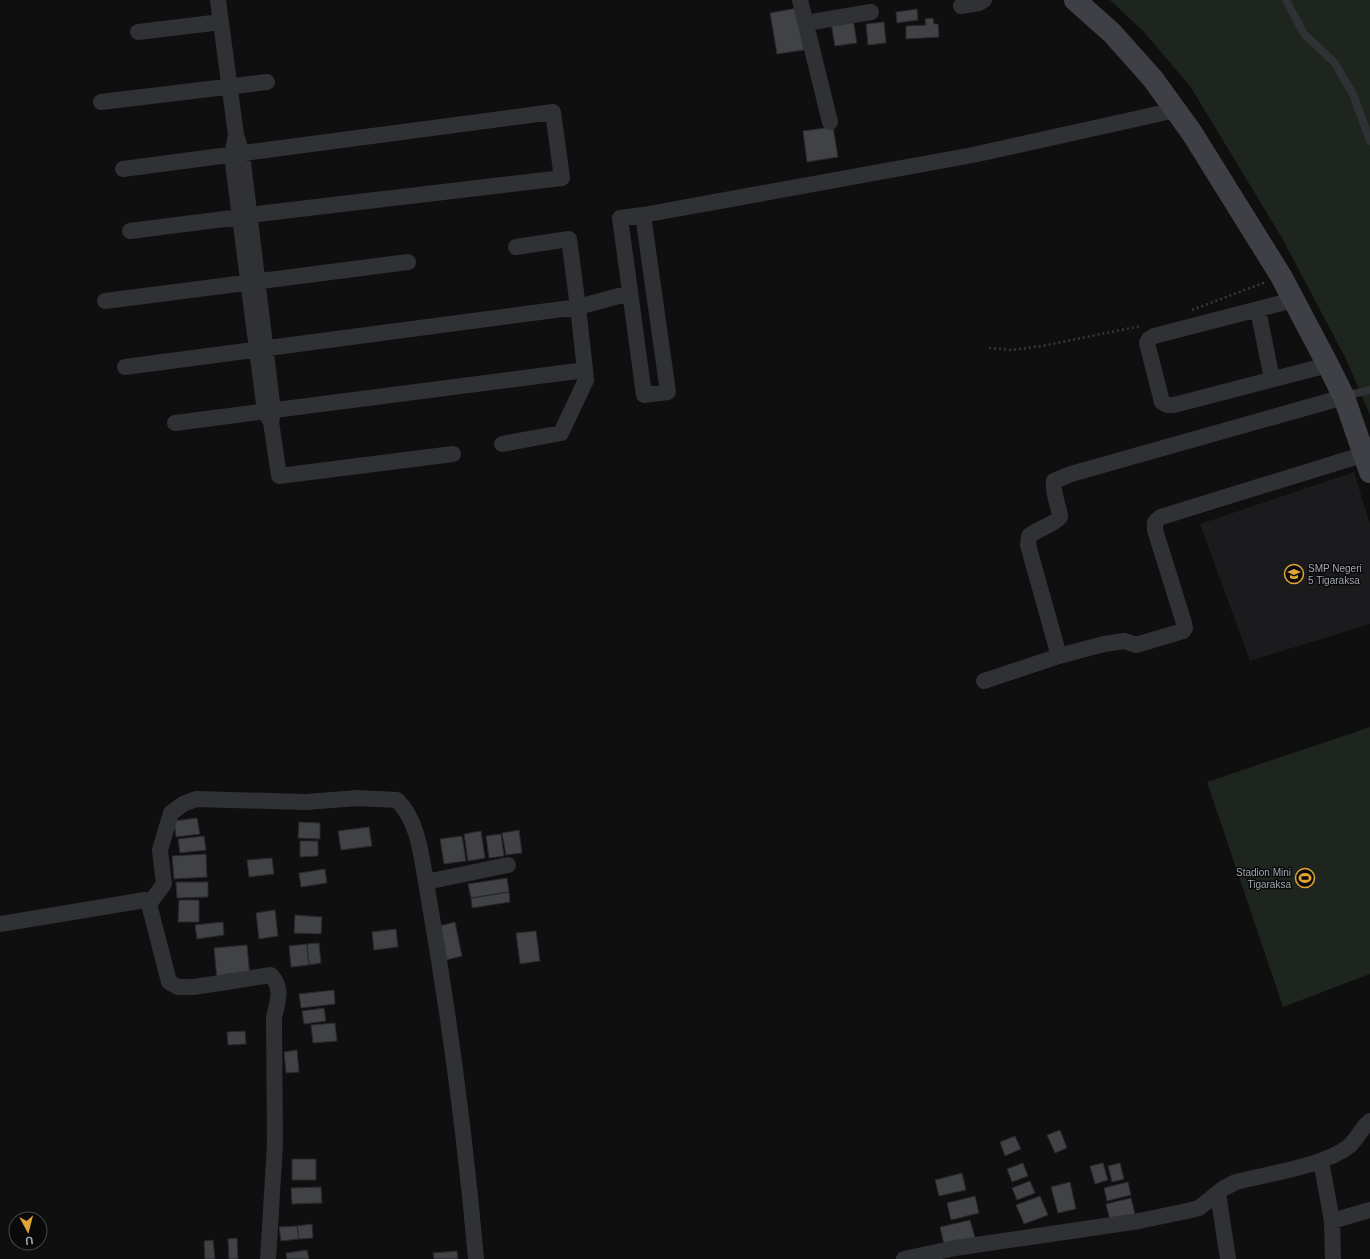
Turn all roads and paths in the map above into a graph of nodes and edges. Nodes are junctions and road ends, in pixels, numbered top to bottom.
1 (218, 0) edge
2 (800, 0) edge
3 (984, 0) edge
4 (1075, 0) edge
5 (1286, 0) edge
6 (961, 6) dead end
7 (871, 12) dead end
8 (221, 22) junction
9 (806, 23) junction
10 (138, 32) dead end
11 (268, 82) dead end
12 (229, 86) junction
13 (101, 102) dead end
14 (1176, 110) junction
15 (830, 122) dead end
16 (1370, 141) edge
17 (237, 154) junction
18 (123, 170) dead end
19 (643, 214) junction
20 (245, 216) junction
21 (130, 231) dead end
22 (516, 247) dead end
23 (408, 262) dead end
24 (1281, 276) junction
25 (253, 282) junction
26 (630, 293) junction
27 (1293, 300) junction
28 (105, 301) dead end
29 (578, 307) junction
30 (1258, 310) junction
31 (1189, 311) dead end
32 (1149, 325) dead end
33 (989, 348) dead end
34 (261, 349) junction
35 (1328, 365) junction
36 (125, 367) dead end
37 (585, 370) junction
38 (1272, 379) junction
39 (1370, 390) edge
40 (1344, 397) junction
41 (270, 415) junction
42 (175, 423) dead end
43 (502, 444) dead end
44 (454, 454) dead end
45 (1367, 463) edge
46 (1059, 656) junction
47 (984, 682) dead end
48 (508, 865) dead end
49 (426, 882) junction
50 (149, 904) junction
51 (0, 924) edge
52 (1370, 1121) edge
53 (1321, 1161) junction
54 (1218, 1193) junction
55 (1370, 1210) edge
56 (1332, 1221) junction
57 (956, 1253) edge
58 (268, 1259) edge
59 (476, 1259) edge
60 (904, 1259) edge
61 (1228, 1259) edge
62 (1333, 1259) edge

1 - 8 street
2 - 9 street
3 - 6 street
4 - 14 street
5 - 16 lane
7 - 9 street
8 - 10 street
8 - 12 street
9 - 15 street
11 - 12 street
12 - 13 street
12 - 17 street
14 - 19 street
14 - 24 street
17 - 18 street
17 - 20 street
17 - 20 street
19 - 26 street
19 - 26 street
20 - 21 street
20 - 25 street
22 - 29 street
23 - 25 street
24 - 27 street
24 - 31 path
25 - 28 street
25 - 34 street
26 - 29 street
27 - 30 street
27 - 35 street
29 - 34 street
29 - 37 street
30 - 38 street
30 - 38 street
32 - 33 path
34 - 36 street
34 - 41 street
35 - 38 street
35 - 40 street
37 - 41 street
37 - 43 street
39 - 40 lane
40 - 45 street
40 - 46 street
41 - 42 street
41 - 44 street
45 - 46 street
46 - 47 street
48 - 49 street
49 - 50 street
49 - 59 street
50 - 51 street
50 - 58 street
52 - 53 street
53 - 54 street
53 - 56 street
54 - 57 street
54 - 61 street
55 - 56 street
56 - 62 street
57 - 60 street

